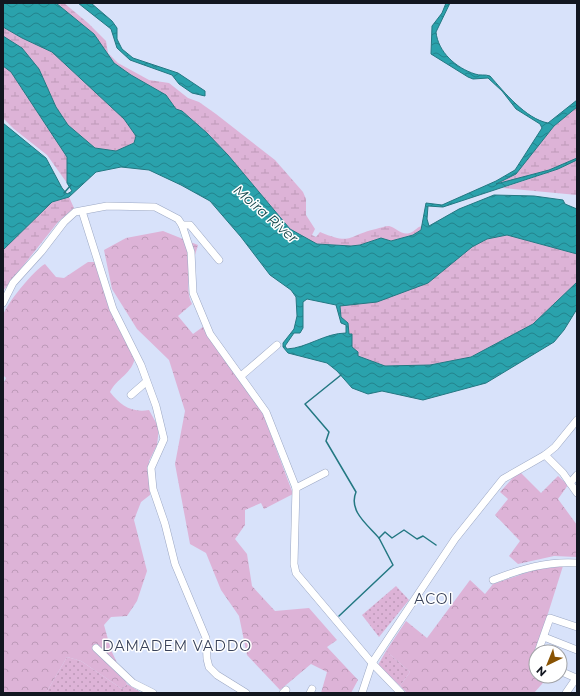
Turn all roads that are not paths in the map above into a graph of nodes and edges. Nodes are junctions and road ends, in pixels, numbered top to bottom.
1 (82, 211) junction
2 (182, 225) junction
3 (219, 260) dead end
4 (3, 302) edge
5 (277, 345) dead end
6 (241, 376) junction
7 (146, 382) junction
8 (131, 394) dead end
9 (577, 420) edge
10 (545, 455) junction
11 (325, 473) dead end
12 (577, 475) edge
13 (570, 483) junction
14 (296, 488) junction
15 (577, 493) edge
16 (577, 563) edge
17 (493, 580) dead end
18 (577, 627) edge
19 (544, 637) junction
20 (541, 644) edge
21 (96, 648) dead end
22 (577, 650) edge
23 (372, 663) junction
24 (576, 677) edge
25 (153, 693) edge
26 (246, 693) edge
27 (362, 693) edge
28 (401, 693) edge
29 (566, 693) edge

1 - 2 street
1 - 4 street
1 - 7 street
2 - 3 street
2 - 6 street
5 - 6 street
6 - 14 street
7 - 8 street
7 - 26 street
9 - 10 street
10 - 13 street
10 - 23 street
11 - 14 street
12 - 13 street
13 - 15 street
14 - 23 street
16 - 17 street
18 - 19 street
19 - 20 street
19 - 22 street
21 - 25 street
23 - 27 street
23 - 28 street
24 - 29 street

